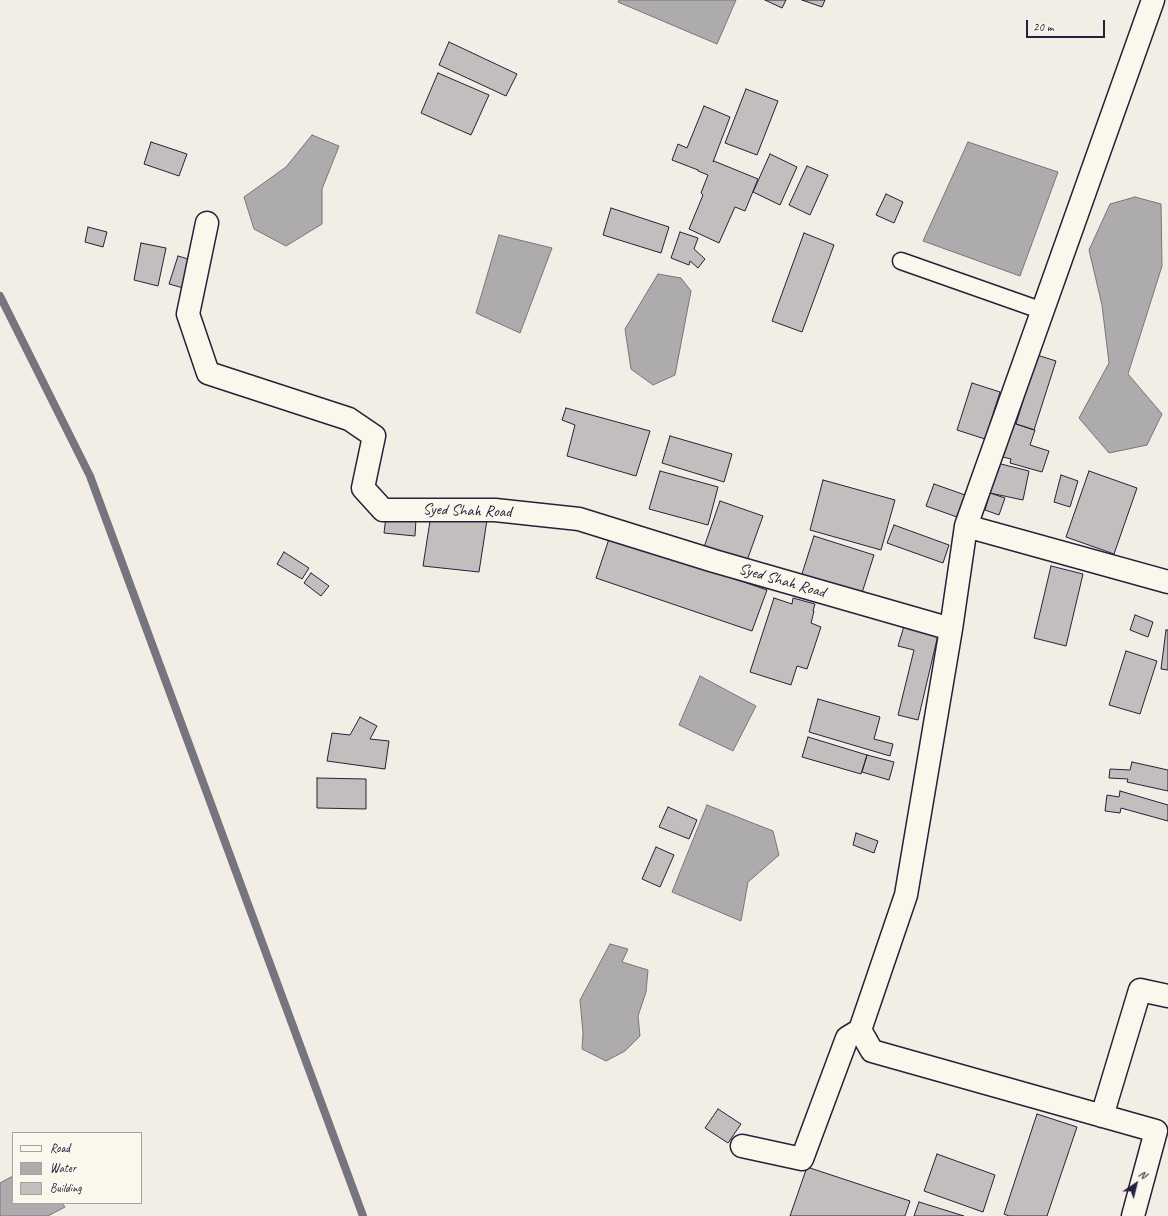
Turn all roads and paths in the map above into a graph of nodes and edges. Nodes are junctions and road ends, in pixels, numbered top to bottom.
1 (1153, 0) edge
2 (206, 224) dead end
3 (901, 261) dead end
4 (1043, 311) junction
5 (966, 526) junction
6 (1168, 582) edge
7 (951, 629) junction
8 (1168, 996) edge
9 (860, 1030) junction
10 (1102, 1116) junction
11 (1162, 1133) edge
12 (742, 1146) dead end
13 (1133, 1216) edge

1 - 4 street
2 - 7 street, Syed Shah Road
3 - 4 lane
4 - 5 street
5 - 6 street
5 - 7 street
7 - 9 street
8 - 10 street
9 - 10 street
9 - 12 street
10 - 11 street
11 - 13 street

